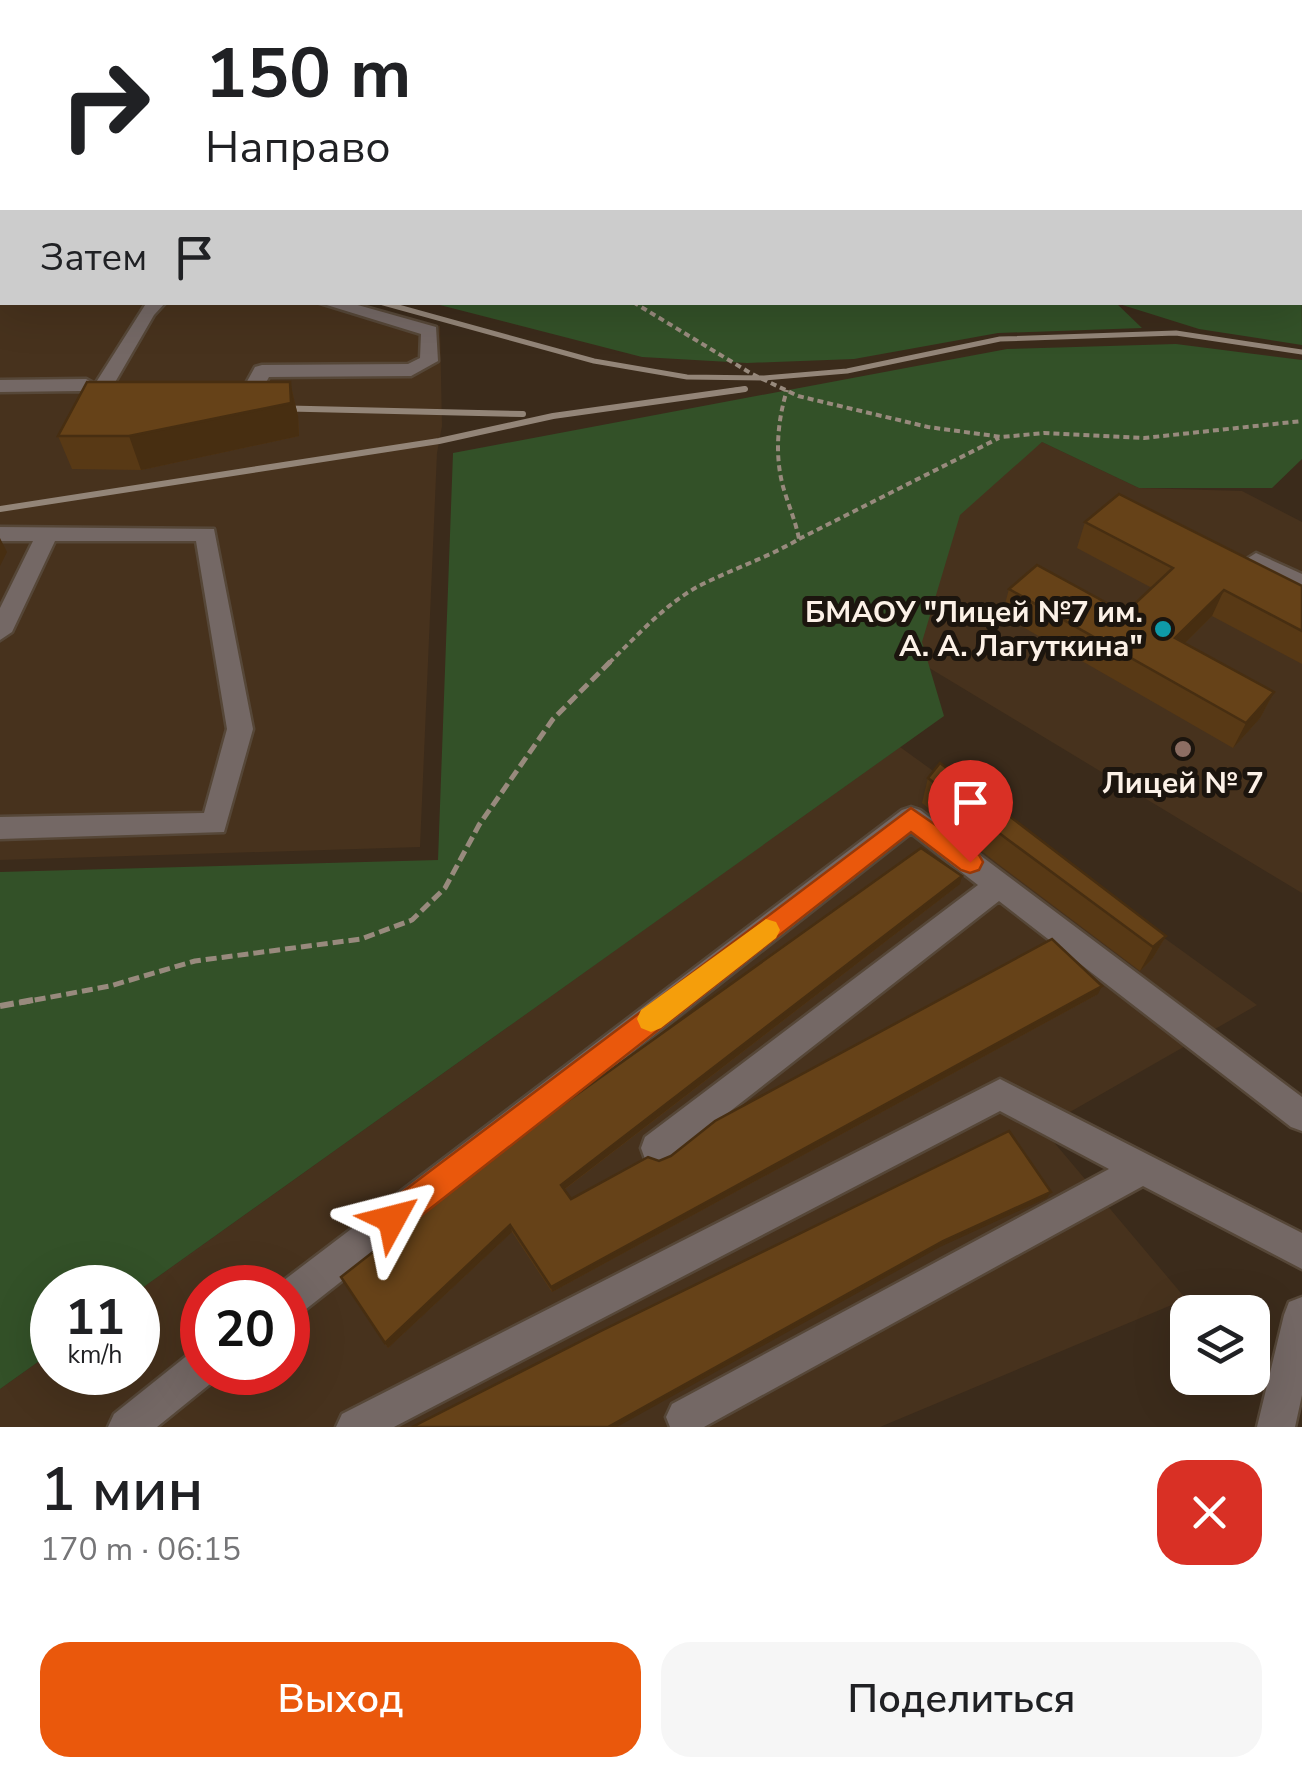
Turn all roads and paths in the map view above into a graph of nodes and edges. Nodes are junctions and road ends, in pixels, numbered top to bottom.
1 (155, 305) edge
2 (336, 305) edge
3 (637, 305) edge
4 (0, 386) edge
5 (787, 390) junction
6 (212, 394) edge
7 (135, 396) edge
8 (96, 397) junction
9 (1302, 421) edge
10 (1002, 437) junction
11 (0, 534) edge
12 (48, 535) junction
13 (799, 539) junction
14 (1256, 560) edge
15 (1302, 584) edge
16 (0, 632) edge
17 (0, 828) edge
18 (999, 885) junction
19 (0, 1006) edge
20 (1302, 1116) edge
21 (657, 1148) dead end
22 (1142, 1169) junction
23 (1302, 1252) edge
24 (310, 1283) edge
25 (1302, 1315) edge
26 (180, 1385) edge
27 (685, 1418) dead end
28 (127, 1427) edge
29 (355, 1427) edge
30 (1276, 1427) edge

1 - 8 street
2 - 6 street
3 - 5 path
4 - 8 street
5 - 10 path
5 - 13 path
7 - 8 street
9 - 10 path
10 - 13 path
11 - 12 street
12 - 16 street
12 - 17 street
13 - 19 path
14 - 15 street
18 - 20 street
18 - 21 street
18 - 24 street
22 - 23 street
22 - 27 street
22 - 29 street
25 - 30 street
26 - 28 street

